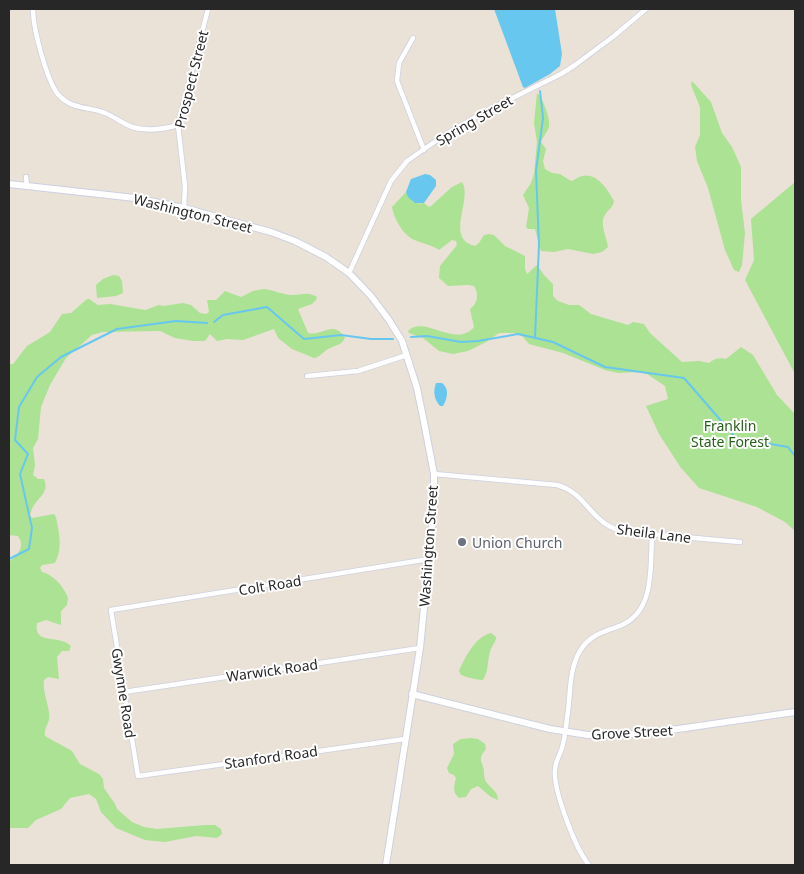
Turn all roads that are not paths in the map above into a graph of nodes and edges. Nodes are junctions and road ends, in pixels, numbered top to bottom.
1 (33, 9) edge
2 (208, 9) edge
3 (646, 9) edge
4 (413, 38) dead end
5 (178, 125) junction
6 (424, 150) junction
7 (26, 177) dead end
8 (9, 184) edge
9 (27, 186) junction
10 (184, 208) junction
11 (349, 274) junction
12 (407, 355) junction
13 (307, 376) dead end
14 (434, 474) junction
15 (652, 534) junction
16 (740, 542) dead end
17 (428, 559) junction
18 (111, 610) joint
19 (420, 648) junction
20 (124, 692) junction
21 (412, 694) junction
22 (795, 712) edge
23 (565, 732) junction
24 (405, 739) junction
25 (138, 776) joint
26 (386, 865) edge
27 (590, 865) edge

1 - 5 street
2 - 5 street, Prospect Street
3 - 6 street, Spring Street
4 - 6 street
5 - 10 street, Prospect Street
6 - 11 street, Spring Street
7 - 9 street
8 - 9 main road, Washington Street
9 - 10 main road, Washington Street
10 - 11 main road, Washington Street
11 - 12 main road, Washington Street
12 - 13 street
12 - 14 main road, Washington Street
14 - 15 street, Sheila Lane
14 - 17 main road, Washington Street
15 - 16 street, Sheila Lane
15 - 23 street
17 - 18 street, Colt Road
17 - 19 main road, Washington Street
18 - 20 street, Gwynne Road
19 - 20 street, Warwick Road
19 - 21 main road, Washington Street
20 - 25 street, Gwynne Road
21 - 23 main road, Grove Street
21 - 24 main road, Washington Street
22 - 23 main road, Grove Street
23 - 27 street
24 - 25 street, Stanford Road
24 - 26 main road, Washington Street

